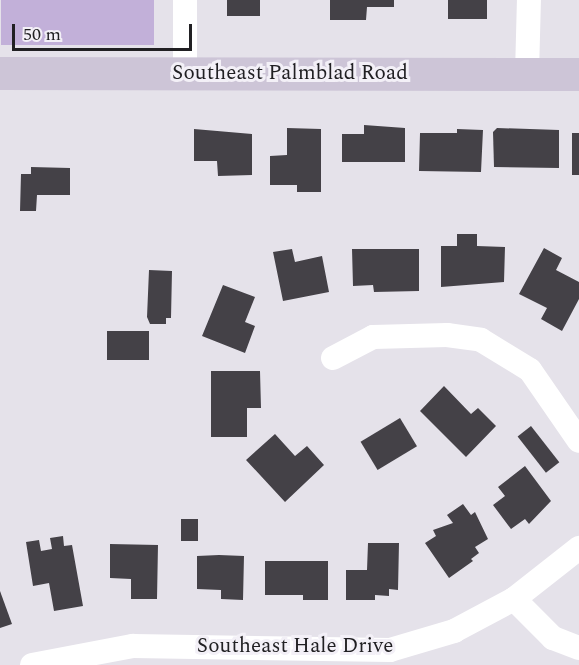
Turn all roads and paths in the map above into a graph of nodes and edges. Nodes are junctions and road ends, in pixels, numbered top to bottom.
1 (185, 0) edge
2 (529, 0) edge
3 (0, 72) edge
4 (185, 73) junction
5 (527, 74) junction
6 (579, 74) edge
7 (333, 358) dead end
8 (579, 441) edge
9 (579, 548) edge
10 (514, 599) junction
11 (579, 648) edge
12 (33, 665) edge

1 - 4 street
2 - 5 street
3 - 4 street, Southeast Palmblad Road
4 - 5 street, Southeast Palmblad Road
5 - 6 street, Southeast Palmblad Road
7 - 8 street
9 - 10 street, Southeast Hale Drive
10 - 11 street
10 - 12 street, Southeast Hale Drive

